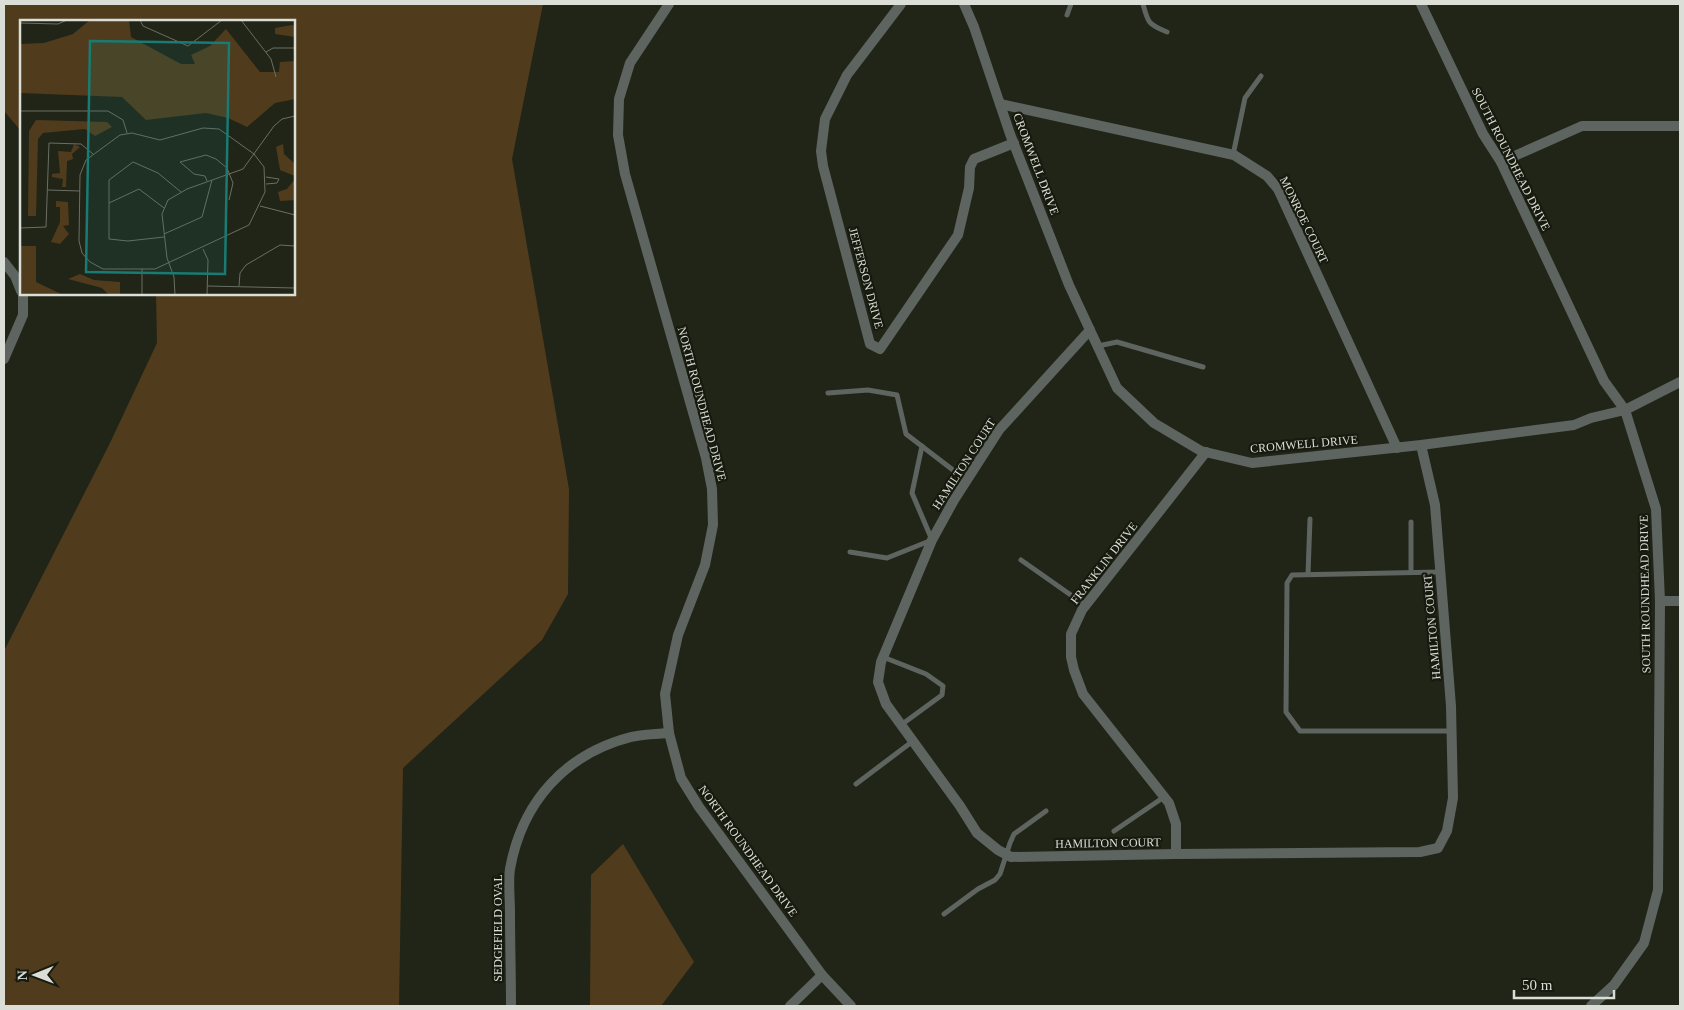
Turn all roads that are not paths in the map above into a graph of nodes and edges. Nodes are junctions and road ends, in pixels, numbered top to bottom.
1 (669, 4) edge
2 (901, 4) edge
3 (964, 4) edge
4 (1071, 4) edge
5 (1143, 4) edge
6 (1421, 4) edge
7 (1067, 15) dead end
8 (1166, 32) dead end
9 (1261, 76) dead end
10 (1000, 104) junction
11 (1680, 126) edge
12 (1014, 143) junction
13 (1233, 155) junction
14 (1501, 162) junction
15 (4, 262) edge
16 (20, 287) edge
17 (22, 295) edge
18 (1090, 330) junction
19 (1097, 346) junction
20 (4, 359) edge
21 (1203, 367) dead end
22 (1680, 382) edge
23 (828, 393) dead end
24 (1625, 410) junction
25 (1421, 445) junction
26 (922, 446) junction
27 (1397, 448) junction
28 (1206, 452) junction
29 (966, 480) junction
30 (1310, 519) dead end
31 (1411, 522) dead end
32 (932, 540) junction
33 (850, 552) dead end
34 (1021, 560) dead end
35 (1411, 572) junction
36 (1440, 572) junction
37 (1308, 574) junction
38 (1660, 601) junction
39 (1680, 601) edge
40 (1086, 605) junction
41 (883, 657) junction
42 (901, 725) junction
43 (1452, 731) junction
44 (669, 733) junction
45 (913, 741) junction
46 (856, 784) dead end
47 (1164, 797) junction
48 (1046, 811) dead end
49 (1114, 831) dead end
50 (1176, 854) junction
51 (1007, 855) junction
52 (944, 914) dead end
53 (822, 975) junction
54 (511, 1006) edge
55 (790, 1006) edge
56 (850, 1006) edge
57 (1591, 1006) edge

1 - 44 street, NORTH ROUNDHEAD DRIVE
2 - 12 street, JEFFERSON DRIVE
3 - 10 street, CROMWELL DRIVE
4 - 7 lane
5 - 8 lane
6 - 14 street, SOUTH ROUNDHEAD DRIVE
9 - 13 lane
10 - 12 street, CROMWELL DRIVE
10 - 13 street, MONROE COURT
11 - 14 street
12 - 18 street, CROMWELL DRIVE
13 - 27 street, MONROE COURT
14 - 24 street, SOUTH ROUNDHEAD DRIVE
15 - 16 street
17 - 20 street
18 - 19 street, CROMWELL DRIVE
18 - 29 street, HAMILTON COURT
19 - 21 lane
19 - 28 street, CROMWELL DRIVE
22 - 24 street, CROMWELL DRIVE
23 - 26 lane
24 - 25 street, CROMWELL DRIVE
24 - 38 street, SOUTH ROUNDHEAD DRIVE
25 - 27 street, CROMWELL DRIVE
25 - 36 street, HAMILTON COURT
26 - 29 lane
26 - 32 lane
27 - 28 street, CROMWELL DRIVE
28 - 40 street, FRANKLIN DRIVE
29 - 32 street, HAMILTON COURT
30 - 37 lane
31 - 35 lane
32 - 33 lane
32 - 41 street, HAMILTON COURT
34 - 40 lane
35 - 36 lane
35 - 37 lane
36 - 43 street, HAMILTON COURT
37 - 43 lane
38 - 39 street
38 - 57 street, SOUTH ROUNDHEAD DRIVE
40 - 47 street, FRANKLIN DRIVE
41 - 42 street, HAMILTON COURT
41 - 42 lane
42 - 45 street, HAMILTON COURT
43 - 50 street, HAMILTON COURT
44 - 53 street, NORTH ROUNDHEAD DRIVE
44 - 54 street, SEDGEFIELD OVAL
45 - 46 lane
45 - 51 street, HAMILTON COURT
47 - 49 lane
47 - 50 street, FRANKLIN DRIVE
48 - 51 lane
50 - 51 street, HAMILTON COURT
51 - 52 lane
53 - 55 street
53 - 56 street, NORTH ROUNDHEAD DRIVE

